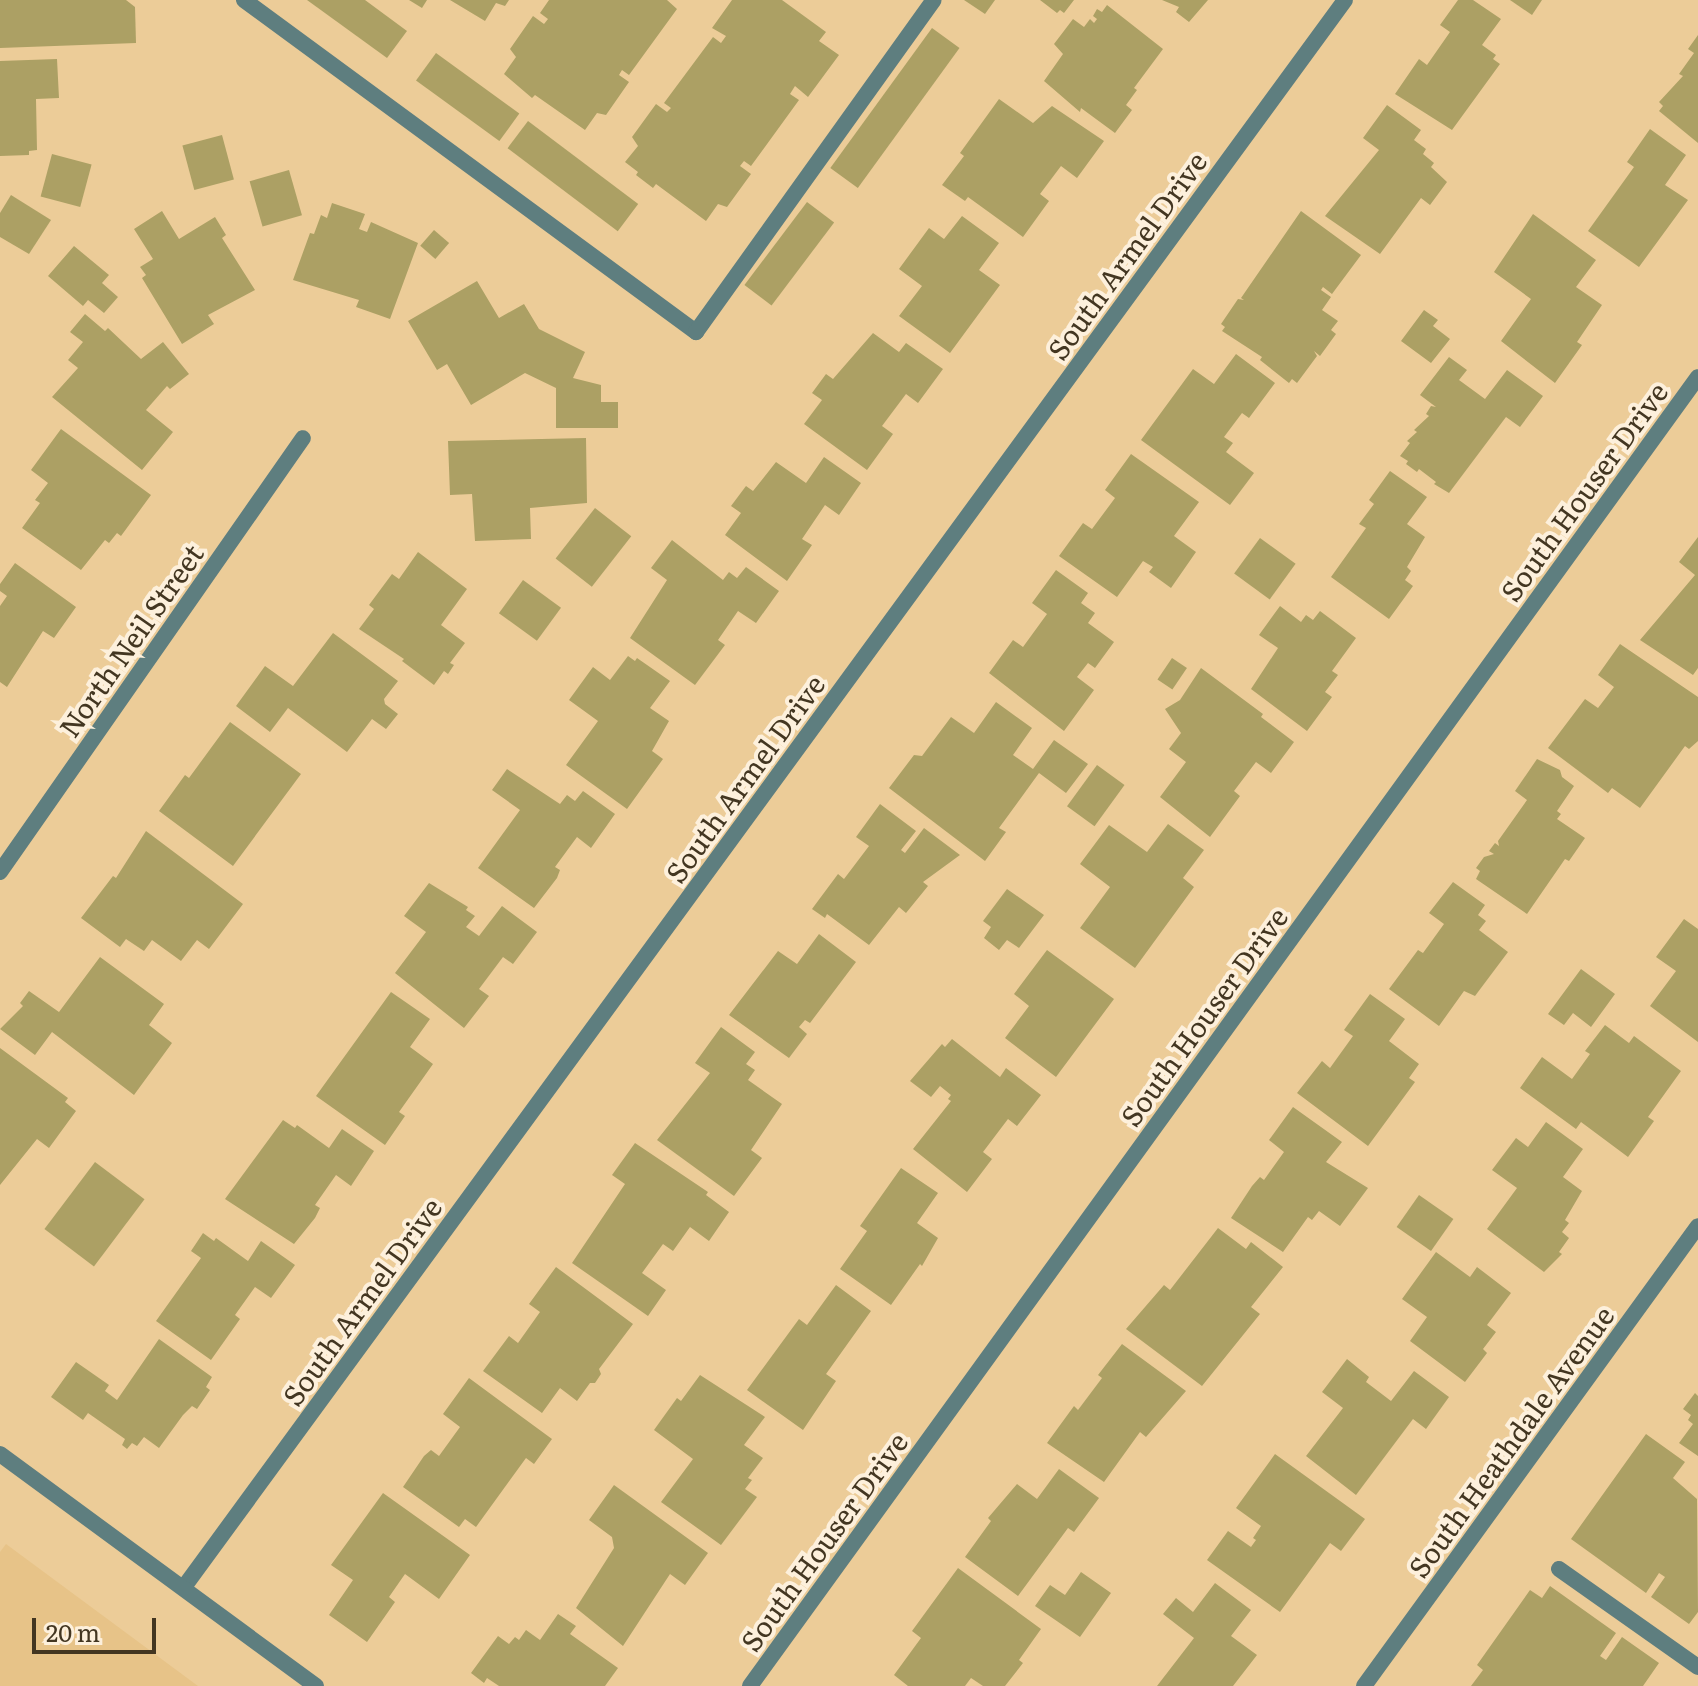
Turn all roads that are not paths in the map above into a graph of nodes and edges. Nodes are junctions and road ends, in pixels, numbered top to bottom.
1 (244, 0) edge
2 (934, 0) edge
3 (1345, 0) edge
4 (1698, 377) edge
5 (303, 438) dead end
6 (0, 872) edge
7 (1698, 1226) edge
8 (0, 1454) edge
9 (1559, 1569) dead end
10 (184, 1587) junction
11 (1698, 1667) edge
12 (316, 1686) edge
13 (750, 1686) edge
14 (1364, 1686) edge

1 - 2 street
3 - 10 street, South Armel Drive
4 - 13 street, South Houser Drive
5 - 6 street, North Neil Street
7 - 14 street, South Heathdale Avenue
8 - 10 street
9 - 11 street
10 - 12 street

